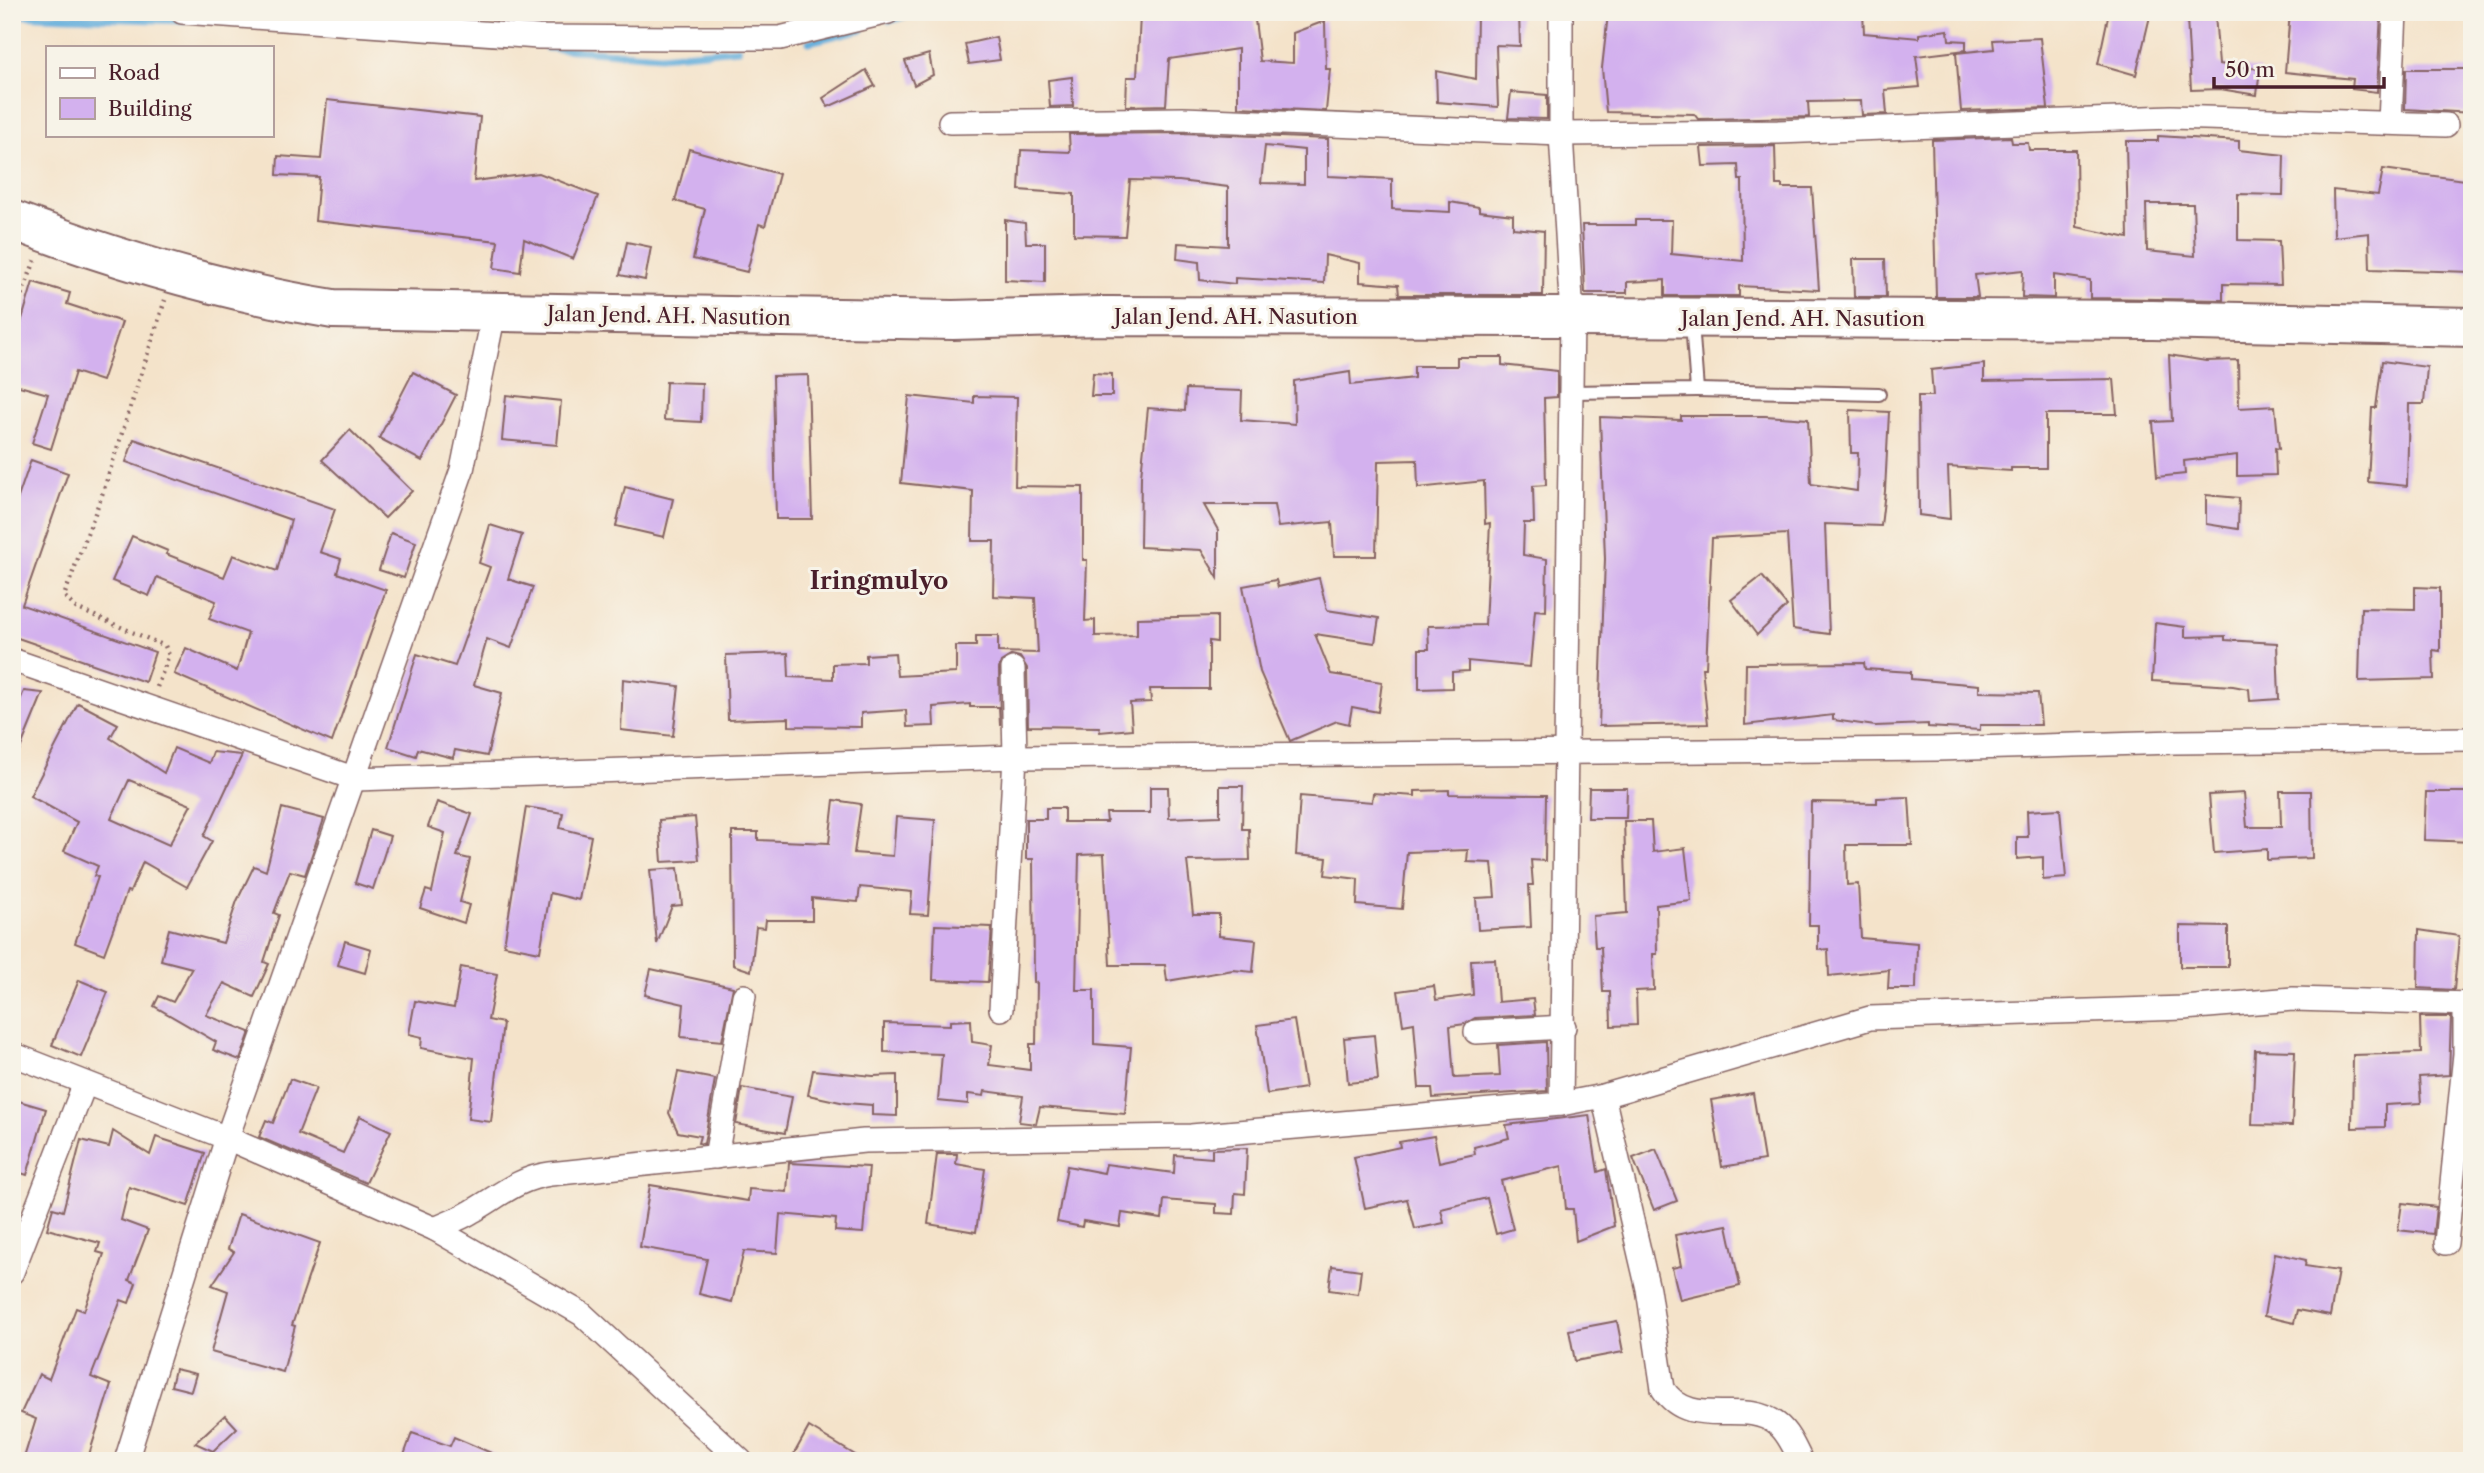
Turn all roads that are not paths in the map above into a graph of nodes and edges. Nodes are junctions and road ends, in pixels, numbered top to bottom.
1 (182, 12) edge
2 (888, 12) edge
3 (1561, 12) edge
4 (2395, 12) edge
5 (950, 122) dead end
6 (2390, 122) junction
7 (2446, 125) dead end
8 (1561, 134) junction
9 (29, 227) edge
10 (494, 313) junction
11 (1572, 317) junction
12 (1691, 319) junction
13 (2472, 327) edge
14 (1697, 390) junction
15 (1571, 392) junction
16 (1879, 394) dead end
17 (12, 660) edge
18 (1013, 669) dead end
19 (2472, 739) edge
20 (1567, 751) junction
21 (1015, 757) junction
22 (356, 779) junction
23 (744, 996) dead end
24 (2468, 1003) edge
25 (1001, 1009) dead end
26 (1564, 1027) junction
27 (1476, 1032) dead end
28 (12, 1054) edge
29 (85, 1083) junction
30 (1603, 1096) junction
31 (1561, 1104) junction
32 (226, 1138) junction
33 (716, 1157) junction
34 (435, 1229) junction
35 (2446, 1243) dead end
36 (12, 1272) edge
37 (126, 1461) edge
38 (741, 1461) edge
39 (1801, 1461) edge

1 - 2 street
3 - 8 street
4 - 6 street
5 - 8 street
6 - 7 street
6 - 8 street
8 - 11 street
9 - 10 highway, Jalan Jend. AH. Nasution
10 - 11 highway, Jalan Jend. AH. Nasution
10 - 22 street
11 - 12 highway, Jalan Jend. AH. Nasution
11 - 15 street
12 - 13 highway, Jalan Jend. AH. Nasution
12 - 14 lane
14 - 15 lane
14 - 16 lane
15 - 20 street
17 - 22 street
18 - 21 street
19 - 20 street
20 - 21 street
20 - 26 street
21 - 22 street
21 - 25 street
22 - 32 street
23 - 33 street
24 - 30 street
24 - 35 street
26 - 27 street
26 - 31 street
28 - 29 street
29 - 32 street
29 - 36 street
30 - 31 street
30 - 39 street
31 - 33 street
32 - 34 street
32 - 37 street
33 - 34 street
34 - 38 street

